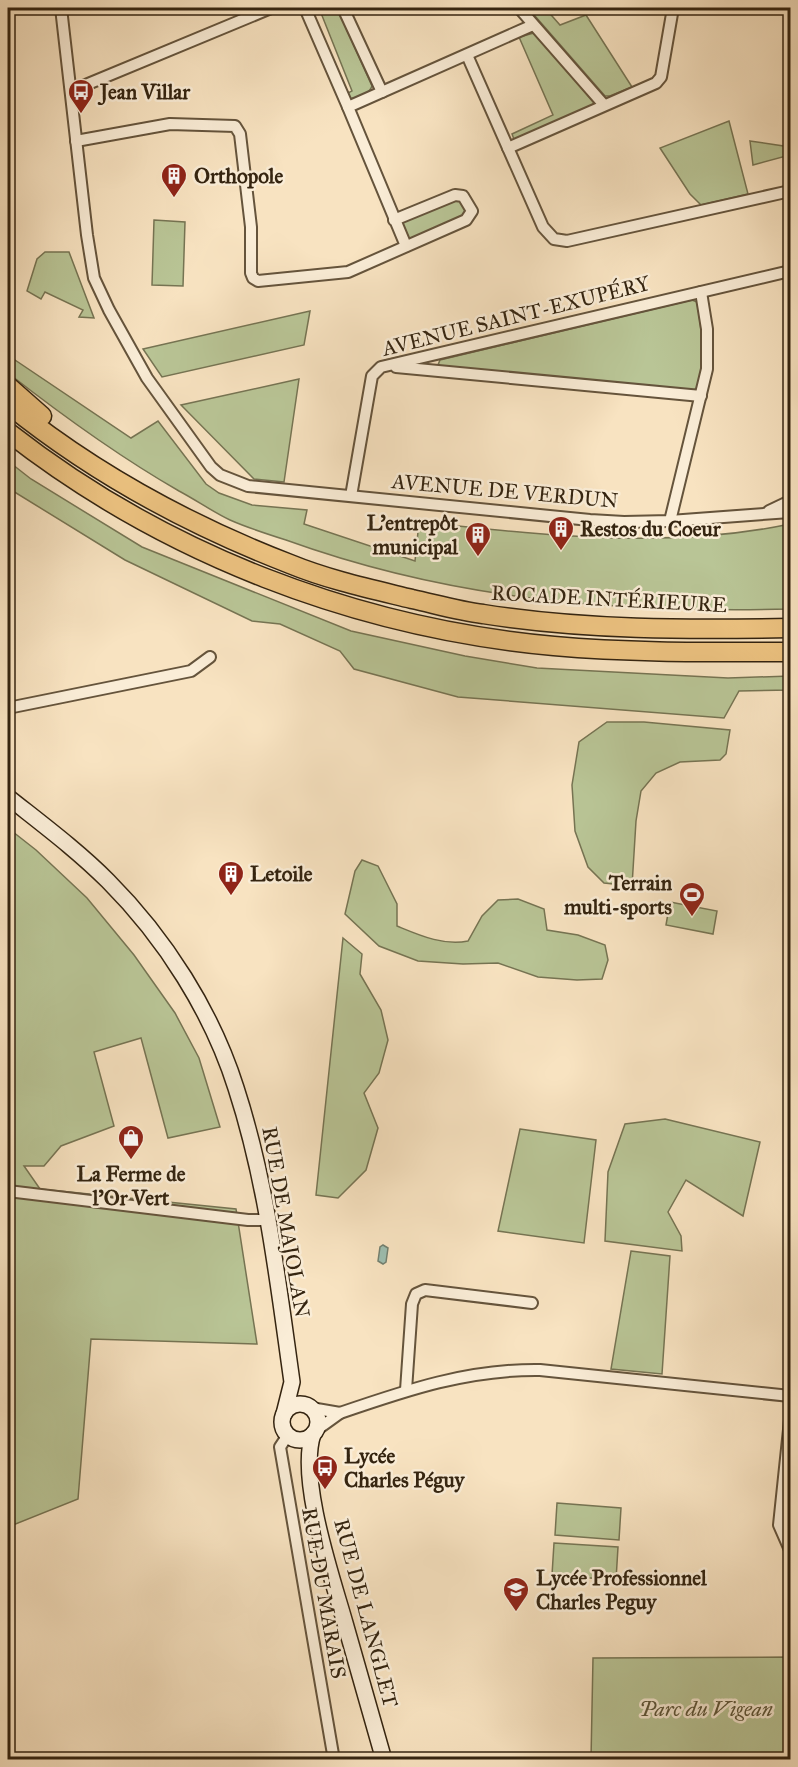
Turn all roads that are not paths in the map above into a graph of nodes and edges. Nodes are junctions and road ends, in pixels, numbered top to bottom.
1 (61, 8) edge
2 (271, 8) edge
3 (305, 8) edge
4 (343, 8) edge
5 (519, 8) edge
6 (673, 8) edge
7 (533, 25) junction
8 (467, 55) junction
9 (71, 91) junction
10 (382, 92) junction
11 (604, 105) junction
12 (348, 107) junction
13 (76, 141) junction
14 (508, 148) junction
15 (790, 191) edge
16 (394, 220) junction
17 (406, 246) junction
18 (790, 271) edge
19 (701, 292) junction
20 (387, 366) junction
21 (8, 386) edge
22 (701, 396) junction
23 (8, 404) edge
24 (8, 432) edge
25 (117, 479) junction
26 (351, 496) junction
27 (790, 501) edge
28 (790, 512) edge
29 (760, 514) junction
30 (670, 521) junction
31 (790, 628) edge
32 (790, 652) edge
33 (210, 657) dead end
34 (8, 708) edge
35 (8, 796) edge
36 (8, 1191) edge
37 (267, 1220) junction
38 (532, 1303) dead end
39 (292, 1382) junction
40 (406, 1390) junction
41 (790, 1396) edge
42 (309, 1407) junction
43 (340, 1413) junction
44 (284, 1414) junction
45 (790, 1420) edge
46 (314, 1433) junction
47 (288, 1435) junction
48 (310, 1477) junction
49 (790, 1550) edge
50 (334, 1760) edge
51 (384, 1760) edge

1 - 9 street, AVENUE DE VERDUN
2 - 9 street
3 - 12 street
4 - 10 street
5 - 7 street
6 - 11 street
7 - 8 street
7 - 11 street
8 - 10 street
8 - 14 street
9 - 13 street, AVENUE DE VERDUN
10 - 12 street
11 - 14 street
12 - 16 street
13 - 17 street
13 - 26 street, AVENUE DE VERDUN
14 - 15 street
16 - 17 street
16 - 17 street
18 - 19 street, AVENUE SAINT-EXUPÉRY
19 - 20 street, AVENUE SAINT-EXUPÉRY
19 - 22 street
20 - 22 street
20 - 26 street, AVENUE SAINT-EXUPÉRY
21 - 25 highway
22 - 30 street
23 - 25 highway, ROCADE INTÉRIEURE
24 - 32 highway
25 - 31 highway, ROCADE INTÉRIEURE
26 - 30 street, AVENUE DE VERDUN
27 - 29 street, AVENUE DE VERDUN
28 - 29 street, AVENUE DE VERDUN
29 - 30 street, AVENUE DE VERDUN
33 - 34 street
35 - 37 street, RUE DE MAJOLAN
36 - 37 street
37 - 39 street, RUE DE MAJOLAN
38 - 40 street
39 - 42 street, RUE DE MAJOLAN
39 - 44 street, RUE DE MAJOLAN
40 - 41 street
40 - 43 street
42 - 43 street
42 - 44 street
42 - 46 street
43 - 46 street
44 - 47 street
45 - 49 street
46 - 47 street
46 - 48 street, RUE DE LANGLET
47 - 48 street, RUE DE LANGLET
47 - 50 street, RUE DU MARAIS
48 - 51 street, RUE DE LANGLET

